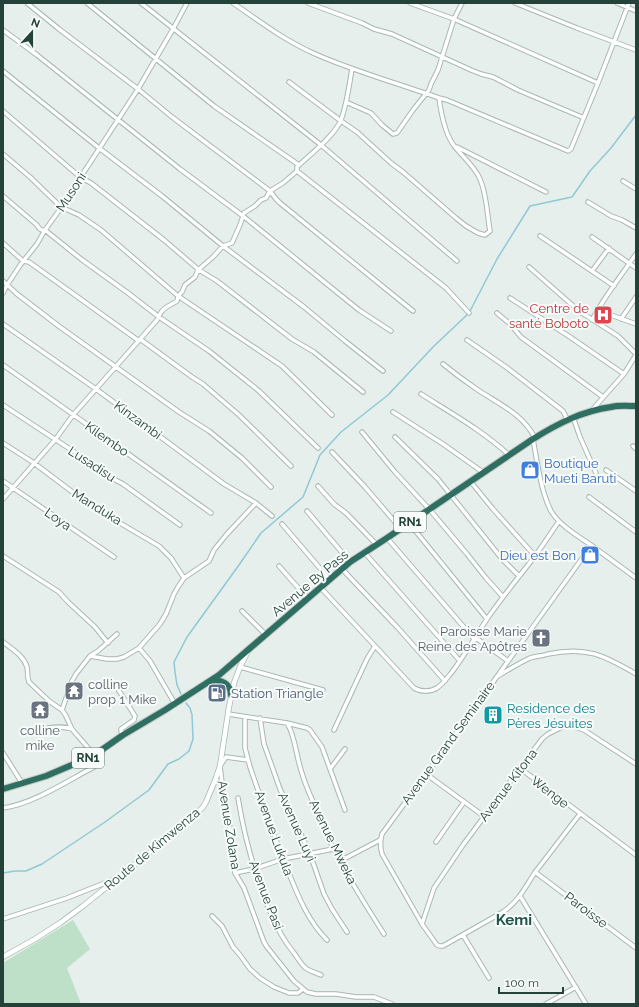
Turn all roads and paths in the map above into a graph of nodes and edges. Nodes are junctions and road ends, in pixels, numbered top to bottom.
1 (27, 3) edge
2 (87, 3) edge
3 (141, 3) edge
4 (187, 3) edge
5 (233, 3) edge
6 (308, 3) edge
7 (410, 3) edge
8 (462, 3) edge
9 (515, 3) edge
10 (617, 3) edge
11 (629, 3) edge
12 (627, 7) junction
13 (636, 11) edge
14 (454, 19) junction
15 (173, 29) junction
16 (3, 30) edge
17 (614, 41) junction
18 (636, 50) edge
19 (443, 57) junction
20 (155, 59) junction
21 (352, 69) junction
22 (3, 71) edge
23 (289, 82) dead end
24 (598, 83) junction
25 (138, 89) junction
26 (426, 93) junction
27 (439, 98) junction
28 (346, 102) junction
29 (3, 112) edge
30 (584, 118) junction
31 (118, 119) junction
32 (341, 122) junction
33 (321, 145) junction
34 (454, 146) junction
35 (99, 148) junction
36 (3, 154) edge
37 (299, 165) junction
38 (297, 171) junction
39 (80, 178) junction
40 (623, 181) dead end
41 (636, 189) edge
42 (270, 191) junction
43 (546, 192) dead end
44 (3, 196) edge
45 (588, 202) dead end
46 (61, 207) junction
47 (243, 216) junction
48 (636, 228) edge
49 (45, 230) junction
50 (540, 236) dead end
51 (592, 236) dead end
52 (3, 243) edge
53 (224, 246) junction
54 (609, 248) junction
55 (636, 254) edge
56 (23, 261) junction
57 (457, 261) dead end
58 (630, 264) junction
59 (529, 267) dead end
60 (636, 268) edge
61 (199, 270) junction
62 (592, 271) junction
63 (3, 281) edge
64 (7, 285) junction
65 (614, 286) junction
66 (3, 293) edge
67 (178, 296) junction
68 (636, 297) edge
69 (510, 298) dead end
70 (597, 310) junction
71 (413, 311) dead end
72 (469, 313) dead end
73 (497, 313) dead end
74 (159, 317) junction
75 (621, 319) junction
76 (592, 320) junction
77 (3, 324) edge
78 (636, 324) edge
79 (391, 331) dead end
80 (139, 340) junction
81 (467, 340) dead end
82 (636, 354) edge
83 (443, 364) dead end
84 (3, 365) edge
85 (116, 367) junction
86 (383, 371) dead end
87 (624, 374) junction
88 (96, 390) junction
89 (363, 392) dead end
90 (421, 394) dead end
91 (604, 397) junction
92 (3, 405) edge
93 (636, 406) edge
94 (592, 411) junction
95 (393, 412) dead end
96 (73, 415) junction
97 (332, 415) dead end
98 (570, 418) junction
99 (362, 432) dead end
100 (394, 438) dead end
101 (534, 438) junction
102 (55, 440) junction
103 (3, 443) edge
104 (318, 448) dead end
105 (332, 452) dead end
106 (510, 455) junction
107 (34, 463) junction
108 (291, 466) dead end
109 (606, 470) dead end
110 (484, 473) junction
111 (596, 474) dead end
112 (3, 481) edge
113 (471, 482) junction
114 (318, 486) dead end
115 (271, 487) dead end
116 (13, 488) junction
117 (636, 491) edge
118 (451, 494) junction
119 (589, 497) dead end
120 (3, 499) edge
121 (256, 503) junction
122 (430, 510) junction
123 (307, 511) dead end
124 (211, 513) dead end
125 (272, 516) dead end
126 (559, 521) junction
127 (410, 523) junction
128 (282, 524) dead end
129 (180, 525) dead end
130 (400, 529) junction
131 (636, 532) edge
132 (387, 538) junction
133 (377, 545) junction
134 (591, 546) junction
135 (364, 552) junction
136 (3, 556) edge
137 (535, 556) junction
138 (114, 557) dead end
139 (350, 562) junction
140 (279, 566) dead end
141 (342, 569) junction
142 (519, 576) junction
143 (184, 578) junction
144 (636, 578) edge
145 (330, 580) junction
146 (320, 588) junction
147 (503, 597) junction
148 (308, 599) junction
149 (242, 611) dead end
150 (487, 619) junction
151 (117, 634) dead end
152 (266, 635) junction
153 (475, 639) junction
154 (3, 642) edge
155 (108, 643) junction
156 (375, 646) junction
157 (138, 648) junction
158 (249, 650) junction
159 (90, 656) junction
160 (460, 661) junction
161 (508, 661) junction
162 (240, 667) junction
163 (636, 674) edge
164 (497, 676) junction
165 (445, 681) junction
166 (208, 682) junction
167 (114, 683) dead end
168 (323, 690) dead end
169 (231, 695) junction
170 (174, 704) junction
171 (62, 710) junction
172 (228, 714) junction
173 (244, 716) junction
174 (260, 718) junction
175 (287, 723) junction
176 (72, 729) junction
177 (334, 730) dead end
178 (45, 732) dead end
179 (123, 735) junction
180 (345, 749) dead end
181 (3, 753) edge
182 (93, 756) junction
183 (248, 760) junction
184 (636, 764) edge
185 (220, 766) junction
186 (330, 769) junction
187 (521, 769) junction
188 (426, 774) junction
189 (22, 783) junction
190 (3, 789) edge
191 (238, 798) dead end
192 (464, 802) junction
193 (3, 808) edge
194 (345, 810) dead end
195 (580, 814) junction
196 (485, 817) junction
197 (380, 840) junction
198 (436, 842) dead end
199 (333, 849) junction
200 (310, 854) junction
201 (636, 855) edge
202 (283, 859) junction
203 (340, 861) junction
204 (254, 869) junction
205 (535, 872) junction
206 (235, 873) junction
207 (116, 879) junction
208 (520, 896) junction
209 (212, 916) dead end
210 (3, 919) edge
211 (422, 924) junction
212 (346, 932) dead end
213 (384, 934) dead end
214 (463, 935) junction
215 (327, 940) dead end
216 (636, 948) edge
217 (3, 957) edge
218 (322, 975) dead end
219 (488, 978) dead end
220 (576, 987) junction
221 (303, 989) junction
222 (392, 1004) edge
223 (546, 1004) edge
224 (586, 1004) edge

1 - 25 street
2 - 20 street
3 - 15 street
4 - 15 street, Musoni
5 - 21 street
6 - 19 street
7 - 14 street
8 - 14 street
9 - 17 street
10 - 12 street
11 - 12 street
12 - 13 street
12 - 17 street
14 - 19 street
14 - 24 street
15 - 20 street, Musoni
15 - 33 street
16 - 31 street
17 - 18 street
17 - 24 street
19 - 26 street
19 - 30 street
20 - 25 street, Musoni
20 - 37 street
21 - 26 street
21 - 28 street
22 - 35 street
23 - 32 street
24 - 30 street
25 - 31 street, Musoni
25 - 42 street
26 - 27 street
26 - 28 street
27 - 30 street
27 - 34 street
28 - 32 street
29 - 39 street
31 - 35 street, Musoni
31 - 47 street
32 - 33 street
32 - 34 street
33 - 37 street
33 - 57 street
34 - 43 street
35 - 39 street, Musoni
35 - 53 street
36 - 46 street
37 - 38 street
38 - 42 street
38 - 72 street
39 - 46 street, Musoni
39 - 61 street
40 - 41 street
42 - 47 street
42 - 71 street
44 - 49 street
45 - 48 street
46 - 49 street, Musoni
46 - 67 street
47 - 53 street
47 - 79 street
49 - 56 street, Musoni
49 - 74 street
50 - 62 street
51 - 54 street
52 - 56 street
53 - 61 street
53 - 86 street
54 - 58 street
54 - 62 street
55 - 58 street
56 - 64 street, Musoni
56 - 80 street
58 - 60 street
58 - 65 street
59 - 76 street
61 - 67 street
61 - 89 street
62 - 65 street
63 - 64 street
64 - 66 street, Musoni
64 - 85 street
65 - 70 street
67 - 74 street
67 - 97 street
68 - 75 street
69 - 87 street
70 - 75 street
70 - 76 street
73 - 91 street
74 - 80 street
74 - 104 street
75 - 78 street
76 - 82 street
77 - 88 street, Kinzambi
80 - 85 street
80 - 108 street
81 - 98 street
82 - 87 street
83 - 101 street
84 - 96 street, Kilembo
85 - 88 street
85 - 115 street
87 - 91 street
88 - 96 street
88 - 121 street, Kinzambi
90 - 106 street
91 - 94 street
92 - 102 street, Lusadisu
93 - 94 highway, Avenue By Pass / RN1
94 - 98 highway, Avenue By Pass / RN1
95 - 110 street
96 - 102 street
96 - 124 street, Kilembo
98 - 101 highway, Avenue By Pass / RN1
98 - 111 street
99 - 122 street
100 - 118 street
101 - 106 highway, Avenue By Pass / RN1
101 - 126 street
102 - 107 street
102 - 129 street, Lusadisu
103 - 107 street, Manduka
105 - 130 street
106 - 110 highway, Avenue By Pass / RN1
107 - 116 street
107 - 143 street, Manduka
109 - 117 street
110 - 113 highway, Avenue By Pass / RN1
112 - 116 street, Loya
113 - 118 highway, Avenue By Pass / RN1
113 - 137 street
114 - 133 street
116 - 120 street
116 - 138 street, Loya
118 - 122 highway, Avenue By Pass / RN1
118 - 142 street
119 - 131 street
121 - 125 street, Kinzambi
121 - 143 street
122 - 127 highway, Avenue By Pass / RN1
122 - 147 street
123 - 139 street
126 - 134 street
126 - 137 street
127 - 130 highway, Avenue By Pass / RN1
127 - 150 street
128 - 145 street
130 - 132 highway, Avenue By Pass / RN1
132 - 133 highway, Avenue By Pass / RN1
132 - 153 street
133 - 135 highway, Avenue By Pass / RN1
134 - 144 street
134 - 161 street, Avenue Grand Seminaire
135 - 139 highway, Avenue By Pass / RN1
135 - 160 street
136 - 155 street
137 - 142 street
139 - 141 highway, Avenue By Pass / RN1
140 - 148 street
141 - 145 highway, Avenue By Pass / RN1
141 - 165 street
142 - 147 street
143 - 157 street
145 - 146 highway, Avenue By Pass / RN1
146 - 148 highway, Avenue By Pass / RN1
146 - 156 street
147 - 150 street
148 - 152 highway, Avenue By Pass / RN1
149 - 152 street
150 - 153 street
151 - 155 street
152 - 158 highway, Avenue By Pass / RN1
153 - 160 street
153 - 161 street
154 - 171 street
155 - 159 street
156 - 165 street
156 - 177 street
157 - 159 street
157 - 170 street
158 - 162 street, Route de Kimwenza
158 - 166 highway, Avenue By Pass / RN1
159 - 171 street
160 - 165 street
161 - 164 street, Avenue Grand Seminaire
162 - 168 street
162 - 169 street, Route de Kimwenza
163 - 164 street
164 - 188 street, Avenue Grand Seminaire
166 - 169 highway
166 - 170 highway, Avenue By Pass / RN1
167 - 179 street
169 - 172 street, Route de Kimwenza
170 - 179 highway, Avenue By Pass / RN1
171 - 176 street
172 - 173 street
172 - 185 street, Route de Kimwenza
173 - 174 street
173 - 183 street, Avenue Lukula
174 - 175 street
174 - 200 street, Avenue Luyi
175 - 186 street
175 - 199 street, Avenue Mweka
176 - 178 street
176 - 182 street
179 - 182 highway, Avenue By Pass / RN1
180 - 186 street
181 - 189 street
182 - 189 highway, Avenue By Pass / RN1
182 - 193 street
183 - 185 street
183 - 202 street, Avenue Lukula
184 - 187 street, Avenue Kitona
185 - 206 street, Avenue Zolana
185 - 207 street, Route de Kimwenza
186 - 194 street
187 - 195 street, Wenge
187 - 196 street, Avenue Kitona
188 - 192 street
188 - 197 street, Avenue Grand Seminaire
189 - 190 highway, Avenue By Pass / RN1
191 - 204 street, Avenue Pasi
192 - 196 street
192 - 198 street
195 - 201 street, Wenge
195 - 205 street
196 - 211 street, Avenue Kitona
197 - 203 street
197 - 211 street
199 - 200 street
199 - 203 street, Avenue Mweka
200 - 202 street
200 - 212 street, Avenue Luyi
202 - 204 street
202 - 215 street, Avenue Lukula
203 - 213 street, Avenue Mweka
204 - 206 street
204 - 218 street, Avenue Pasi
205 - 208 street
205 - 216 street, Paroisse
206 - 221 street, Avenue Zolana
207 - 210 street
207 - 217 street, Route de Kimwenza
208 - 214 street
208 - 220 street
209 - 221 street
211 - 214 street
214 - 219 street
220 - 223 street
220 - 224 street
221 - 222 street, Avenue Zolana

